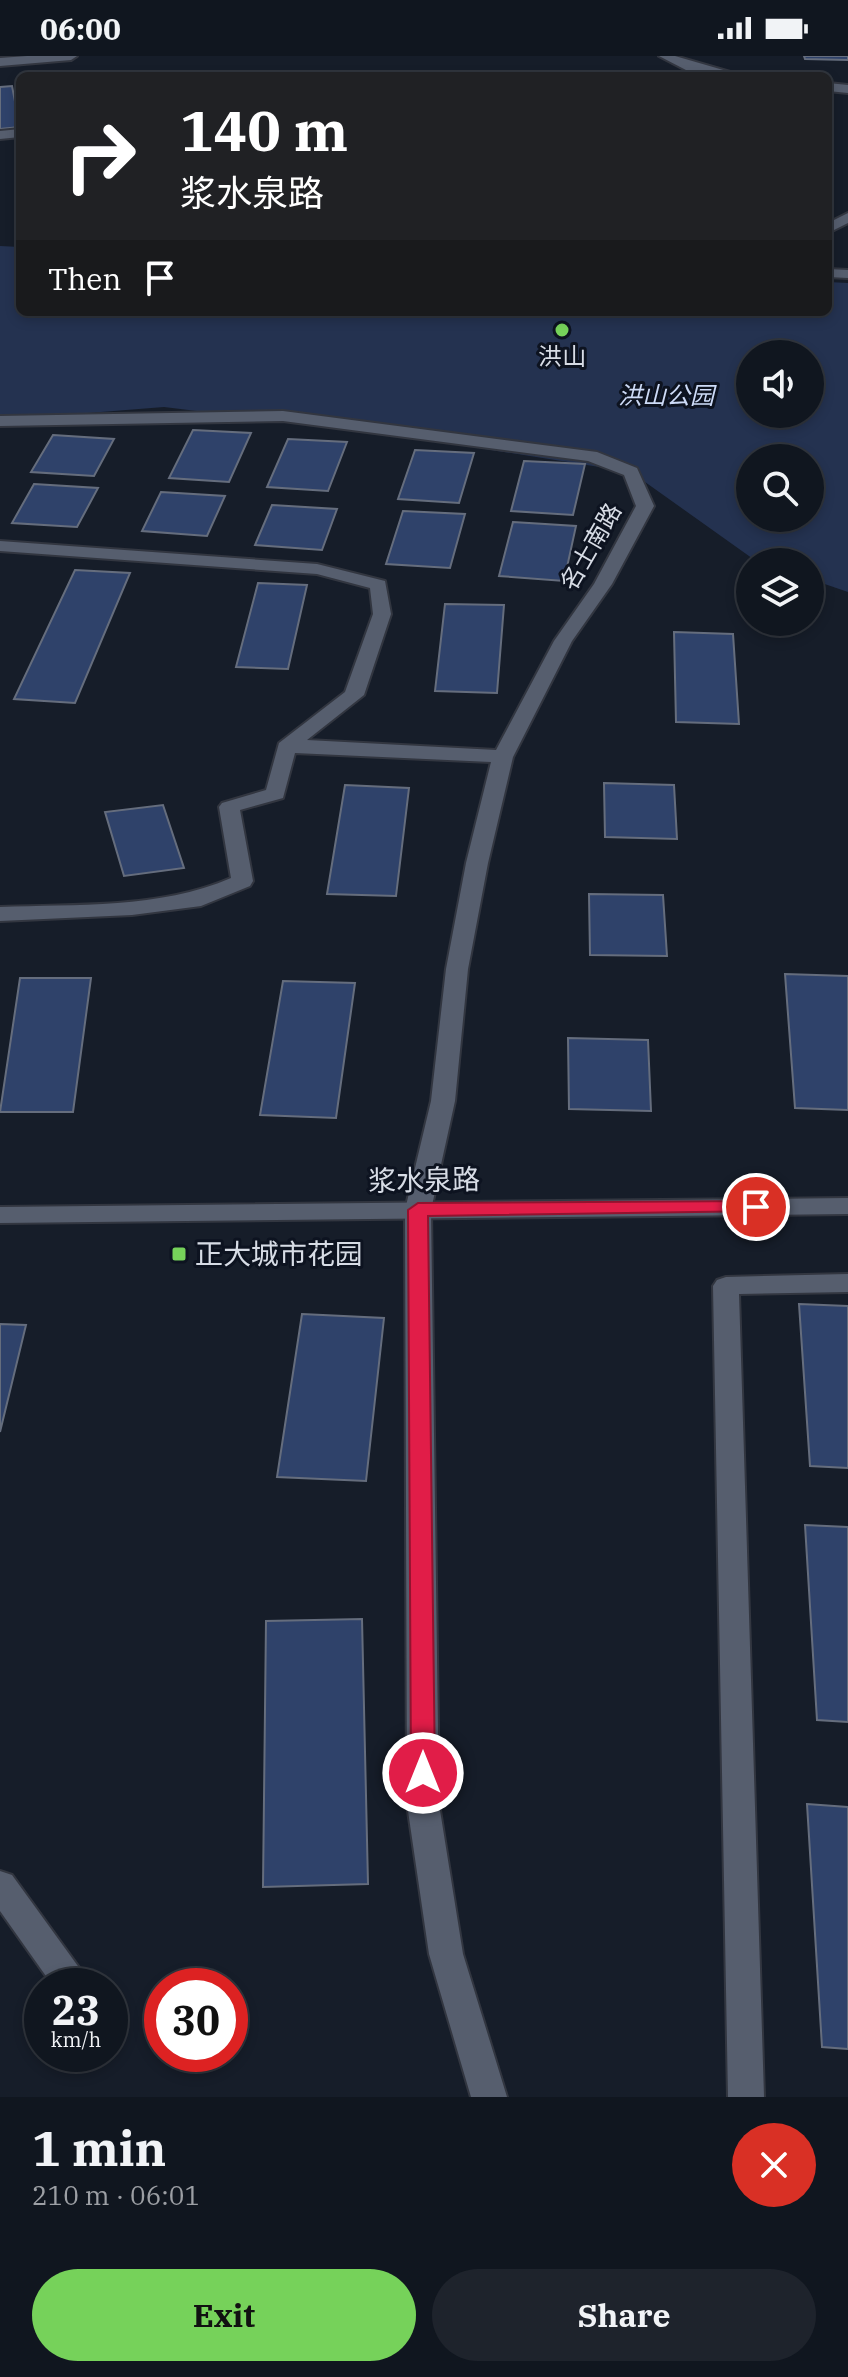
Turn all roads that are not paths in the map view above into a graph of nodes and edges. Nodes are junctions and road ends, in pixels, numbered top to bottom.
1 (71, 56) edge
2 (665, 56) edge
3 (0, 62) edge
4 (689, 71) edge
5 (0, 421) edge
6 (0, 546) edge
7 (286, 747) junction
8 (503, 757) junction
9 (0, 914) edge
10 (848, 1206) edge
11 (418, 1210) junction
12 (0, 1215) edge
13 (848, 1283) edge
14 (0, 1885) edge
15 (60, 1968) edge
16 (489, 2097) edge
17 (746, 2097) edge

1 - 3 street
2 - 4 street
5 - 8 street, 名士南路
6 - 7 street
7 - 8 street
7 - 9 street
8 - 11 street, 名士南路
10 - 11 street, 浆水泉路
11 - 12 street, 浆水泉路
11 - 16 street, 名士南路
13 - 17 street
14 - 15 street

